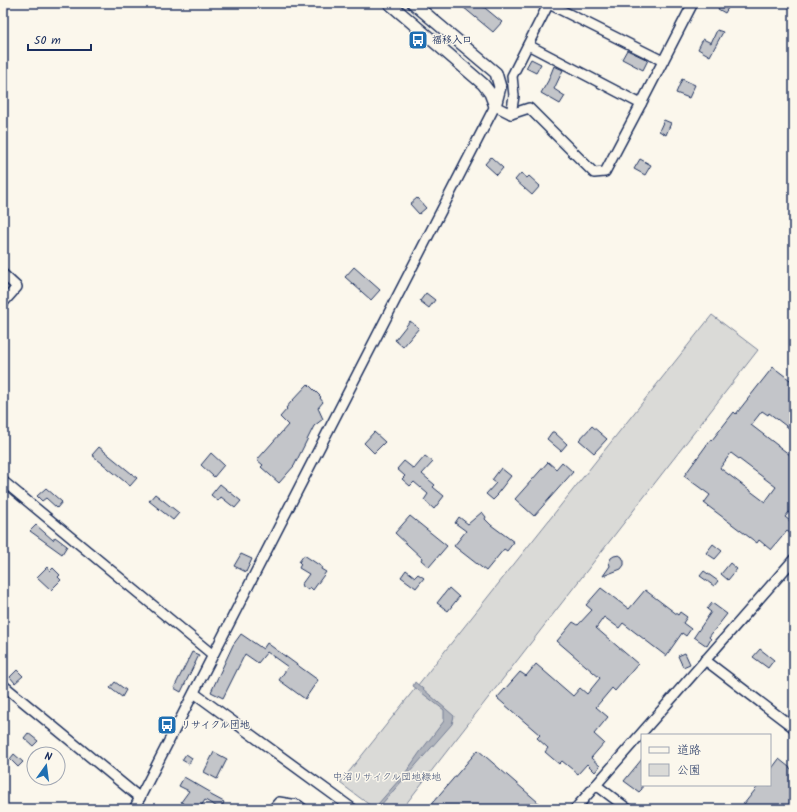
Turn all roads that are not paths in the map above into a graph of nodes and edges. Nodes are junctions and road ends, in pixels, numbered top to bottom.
1 (389, 3) edge
2 (413, 3) edge
3 (693, 3) edge
4 (549, 4) edge
5 (528, 45) junction
6 (663, 61) junction
7 (641, 104) junction
8 (495, 106) junction
9 (511, 114) junction
10 (3, 274) edge
11 (3, 303) edge
12 (3, 481) edge
13 (794, 559) edge
14 (213, 655) junction
15 (705, 660) junction
16 (3, 684) edge
17 (194, 693) junction
18 (794, 728) edge
19 (596, 785) junction
20 (140, 798) junction
21 (134, 809) edge
22 (273, 809) edge
23 (303, 809) edge
24 (353, 809) edge
25 (575, 809) edge
26 (628, 809) edge

1 - 8 main road
2 - 8 main road
3 - 6 street
4 - 5 street
4 - 6 street
5 - 7 street
5 - 9 street
6 - 7 street
7 - 9 street
8 - 9 street
8 - 14 street
10 - 11 street
12 - 14 street
13 - 15 street
14 - 17 street
15 - 18 street
15 - 19 street
16 - 20 street
17 - 20 street
17 - 24 street
19 - 25 street
19 - 26 street
20 - 21 street
22 - 23 street

